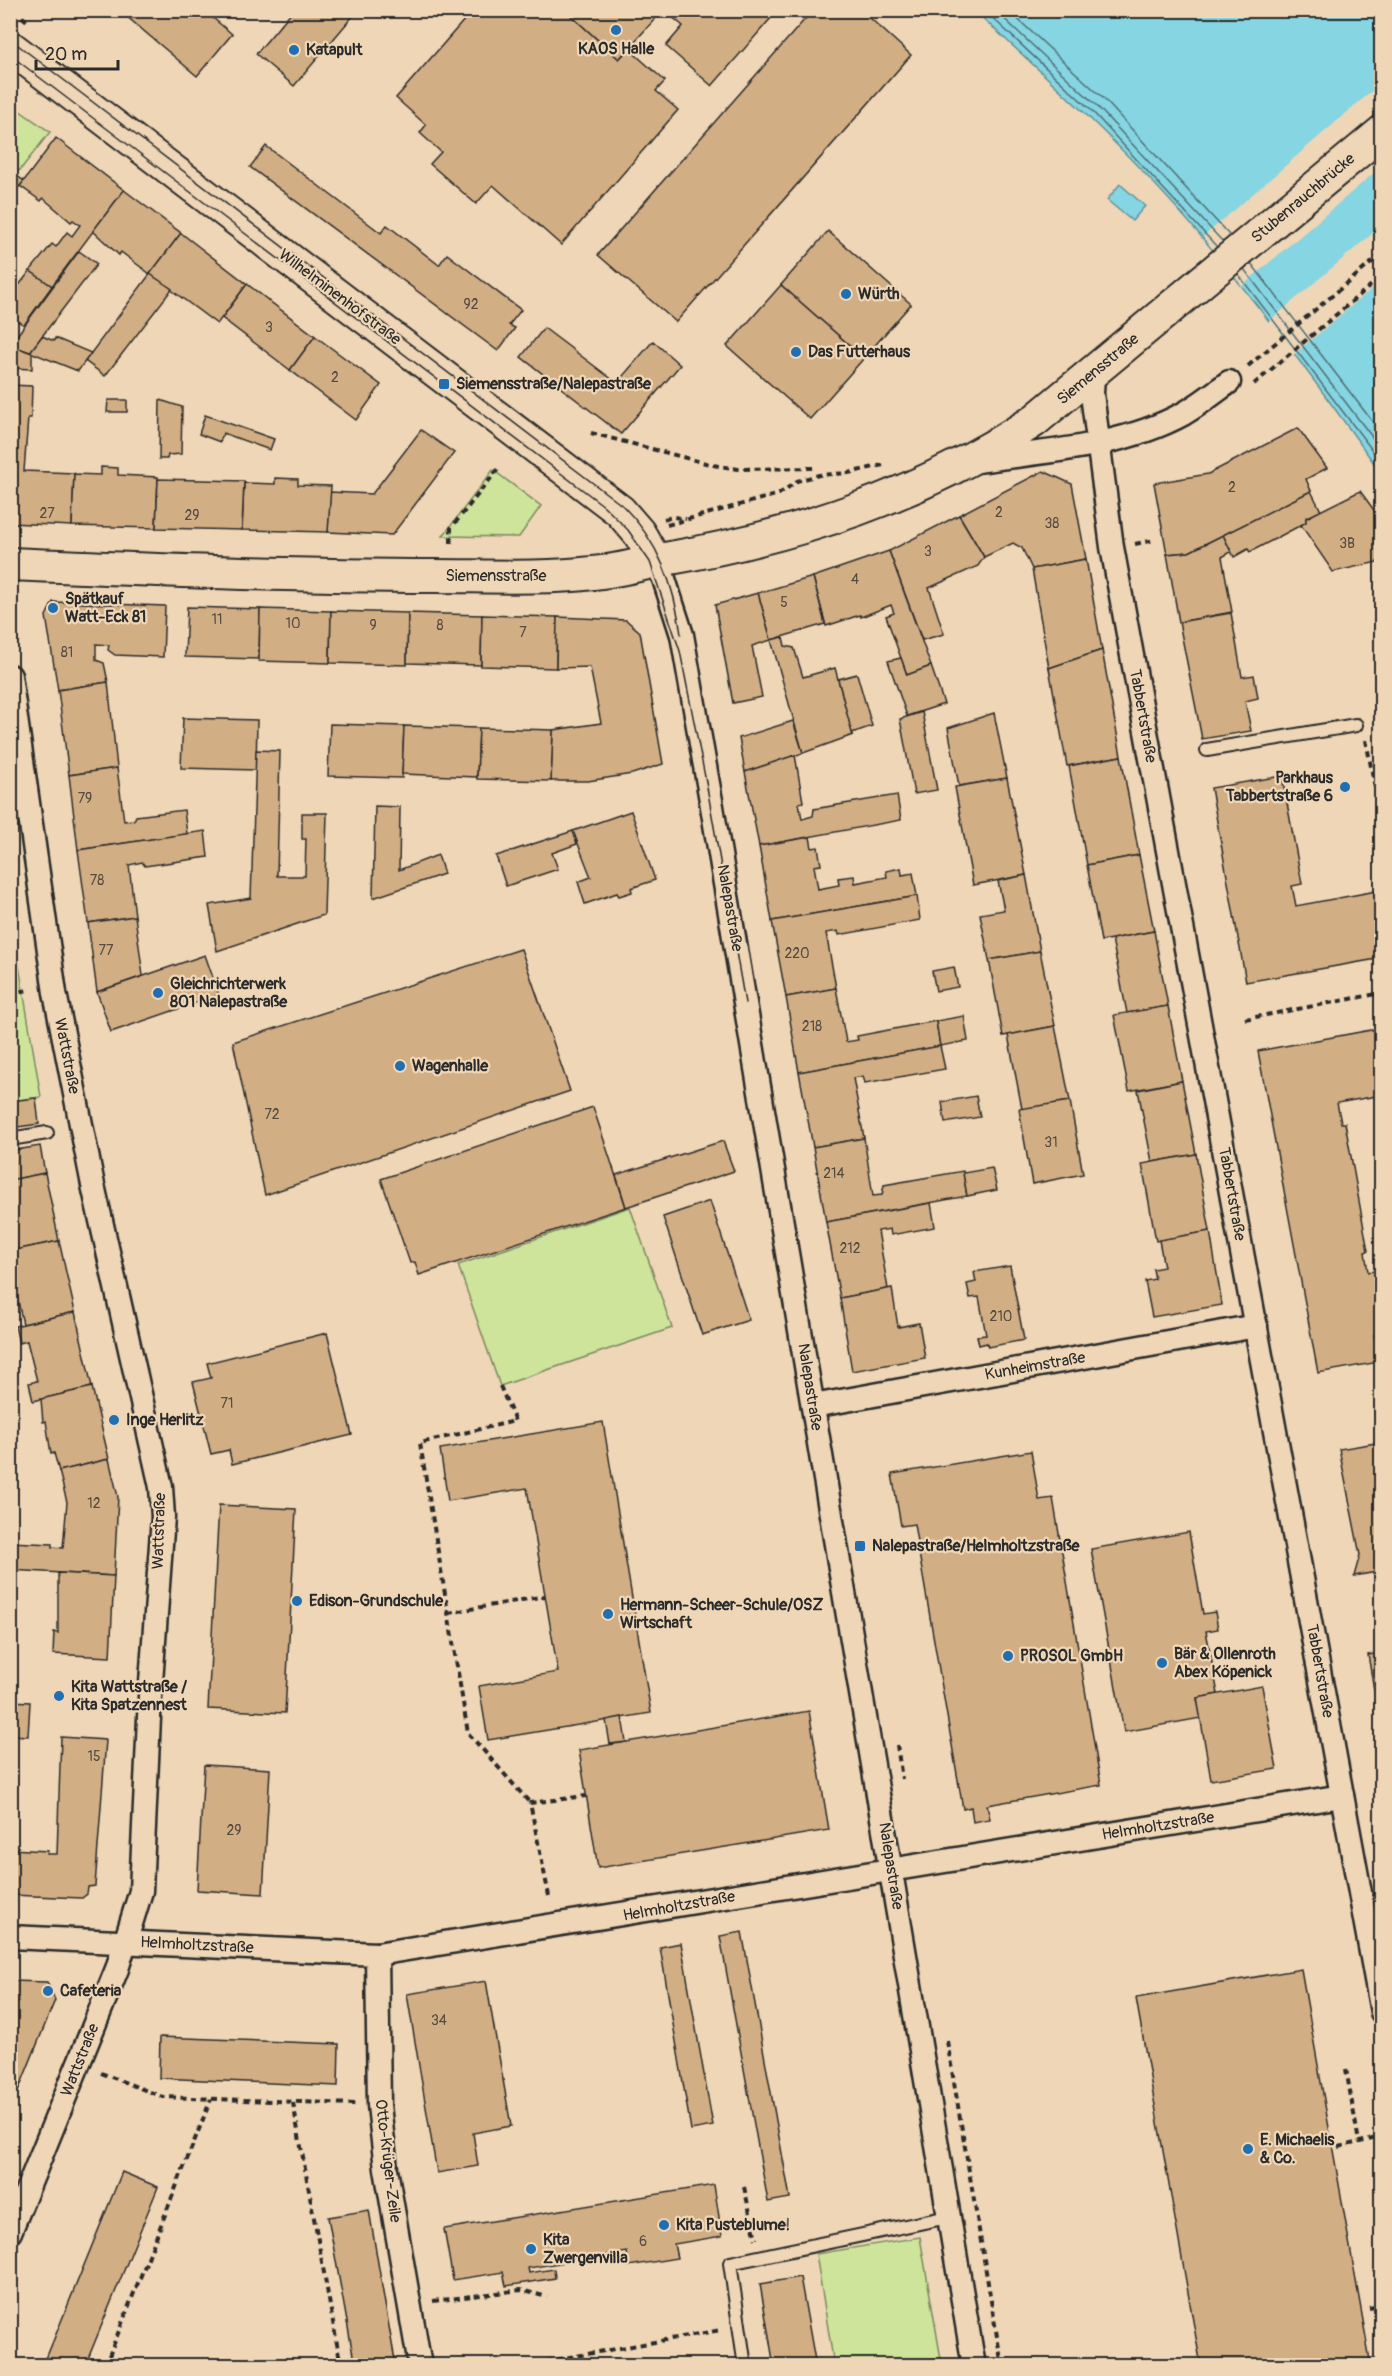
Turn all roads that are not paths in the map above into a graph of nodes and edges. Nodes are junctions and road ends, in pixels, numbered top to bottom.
1 (10, 47) edge
2 (1382, 132) edge
3 (1224, 264) joint
4 (1094, 374) junction
5 (1239, 385) road end
6 (1097, 444) junction
7 (964, 463) junction
8 (656, 561) junction
9 (10, 564) edge
10 (10, 676) edge
11 (1356, 725) dead end
12 (1207, 750) dead end
13 (48, 1133) dead end
14 (10, 1139) edge
15 (1256, 1326) junction
16 (813, 1406) junction
17 (1342, 1796) junction
18 (892, 1870) junction
19 (10, 1937) edge
20 (127, 1942) junction
21 (377, 1954) junction
22 (1382, 2012) edge
23 (948, 2217) junction
24 (10, 2232) edge
25 (420, 2366) edge
26 (745, 2366) edge
27 (974, 2366) edge

1 - 8 main road, Wilhelminenhofstraße
2 - 3 main road, Stubenrauchbrücke
3 - 4 main road, Siemensstraße
4 - 6 street, Tabbertstraße
4 - 7 main road, Siemensstraße
5 - 6 street, Siemensstraße
6 - 7 street, Siemensstraße
6 - 15 street, Tabbertstraße
7 - 8 main road, Siemensstraße
8 - 9 main road, Siemensstraße
8 - 16 street, Nalepastraße
10 - 20 street, Wattstraße
11 - 12 lane
13 - 14 lane
15 - 16 street, Kunheimstraße
15 - 17 street, Tabbertstraße
16 - 18 street, Nalepastraße
17 - 18 street, Helmholtzstraße
17 - 22 street, Tabbertstraße
18 - 21 street, Helmholtzstraße
18 - 23 street, Nalepastraße
19 - 20 street, Helmholtzstraße
20 - 21 street, Helmholtzstraße
20 - 24 street, Wattstraße
21 - 25 street, Otto-Krüger-Zeile
23 - 26 lane
23 - 27 street, Nalepastraße

